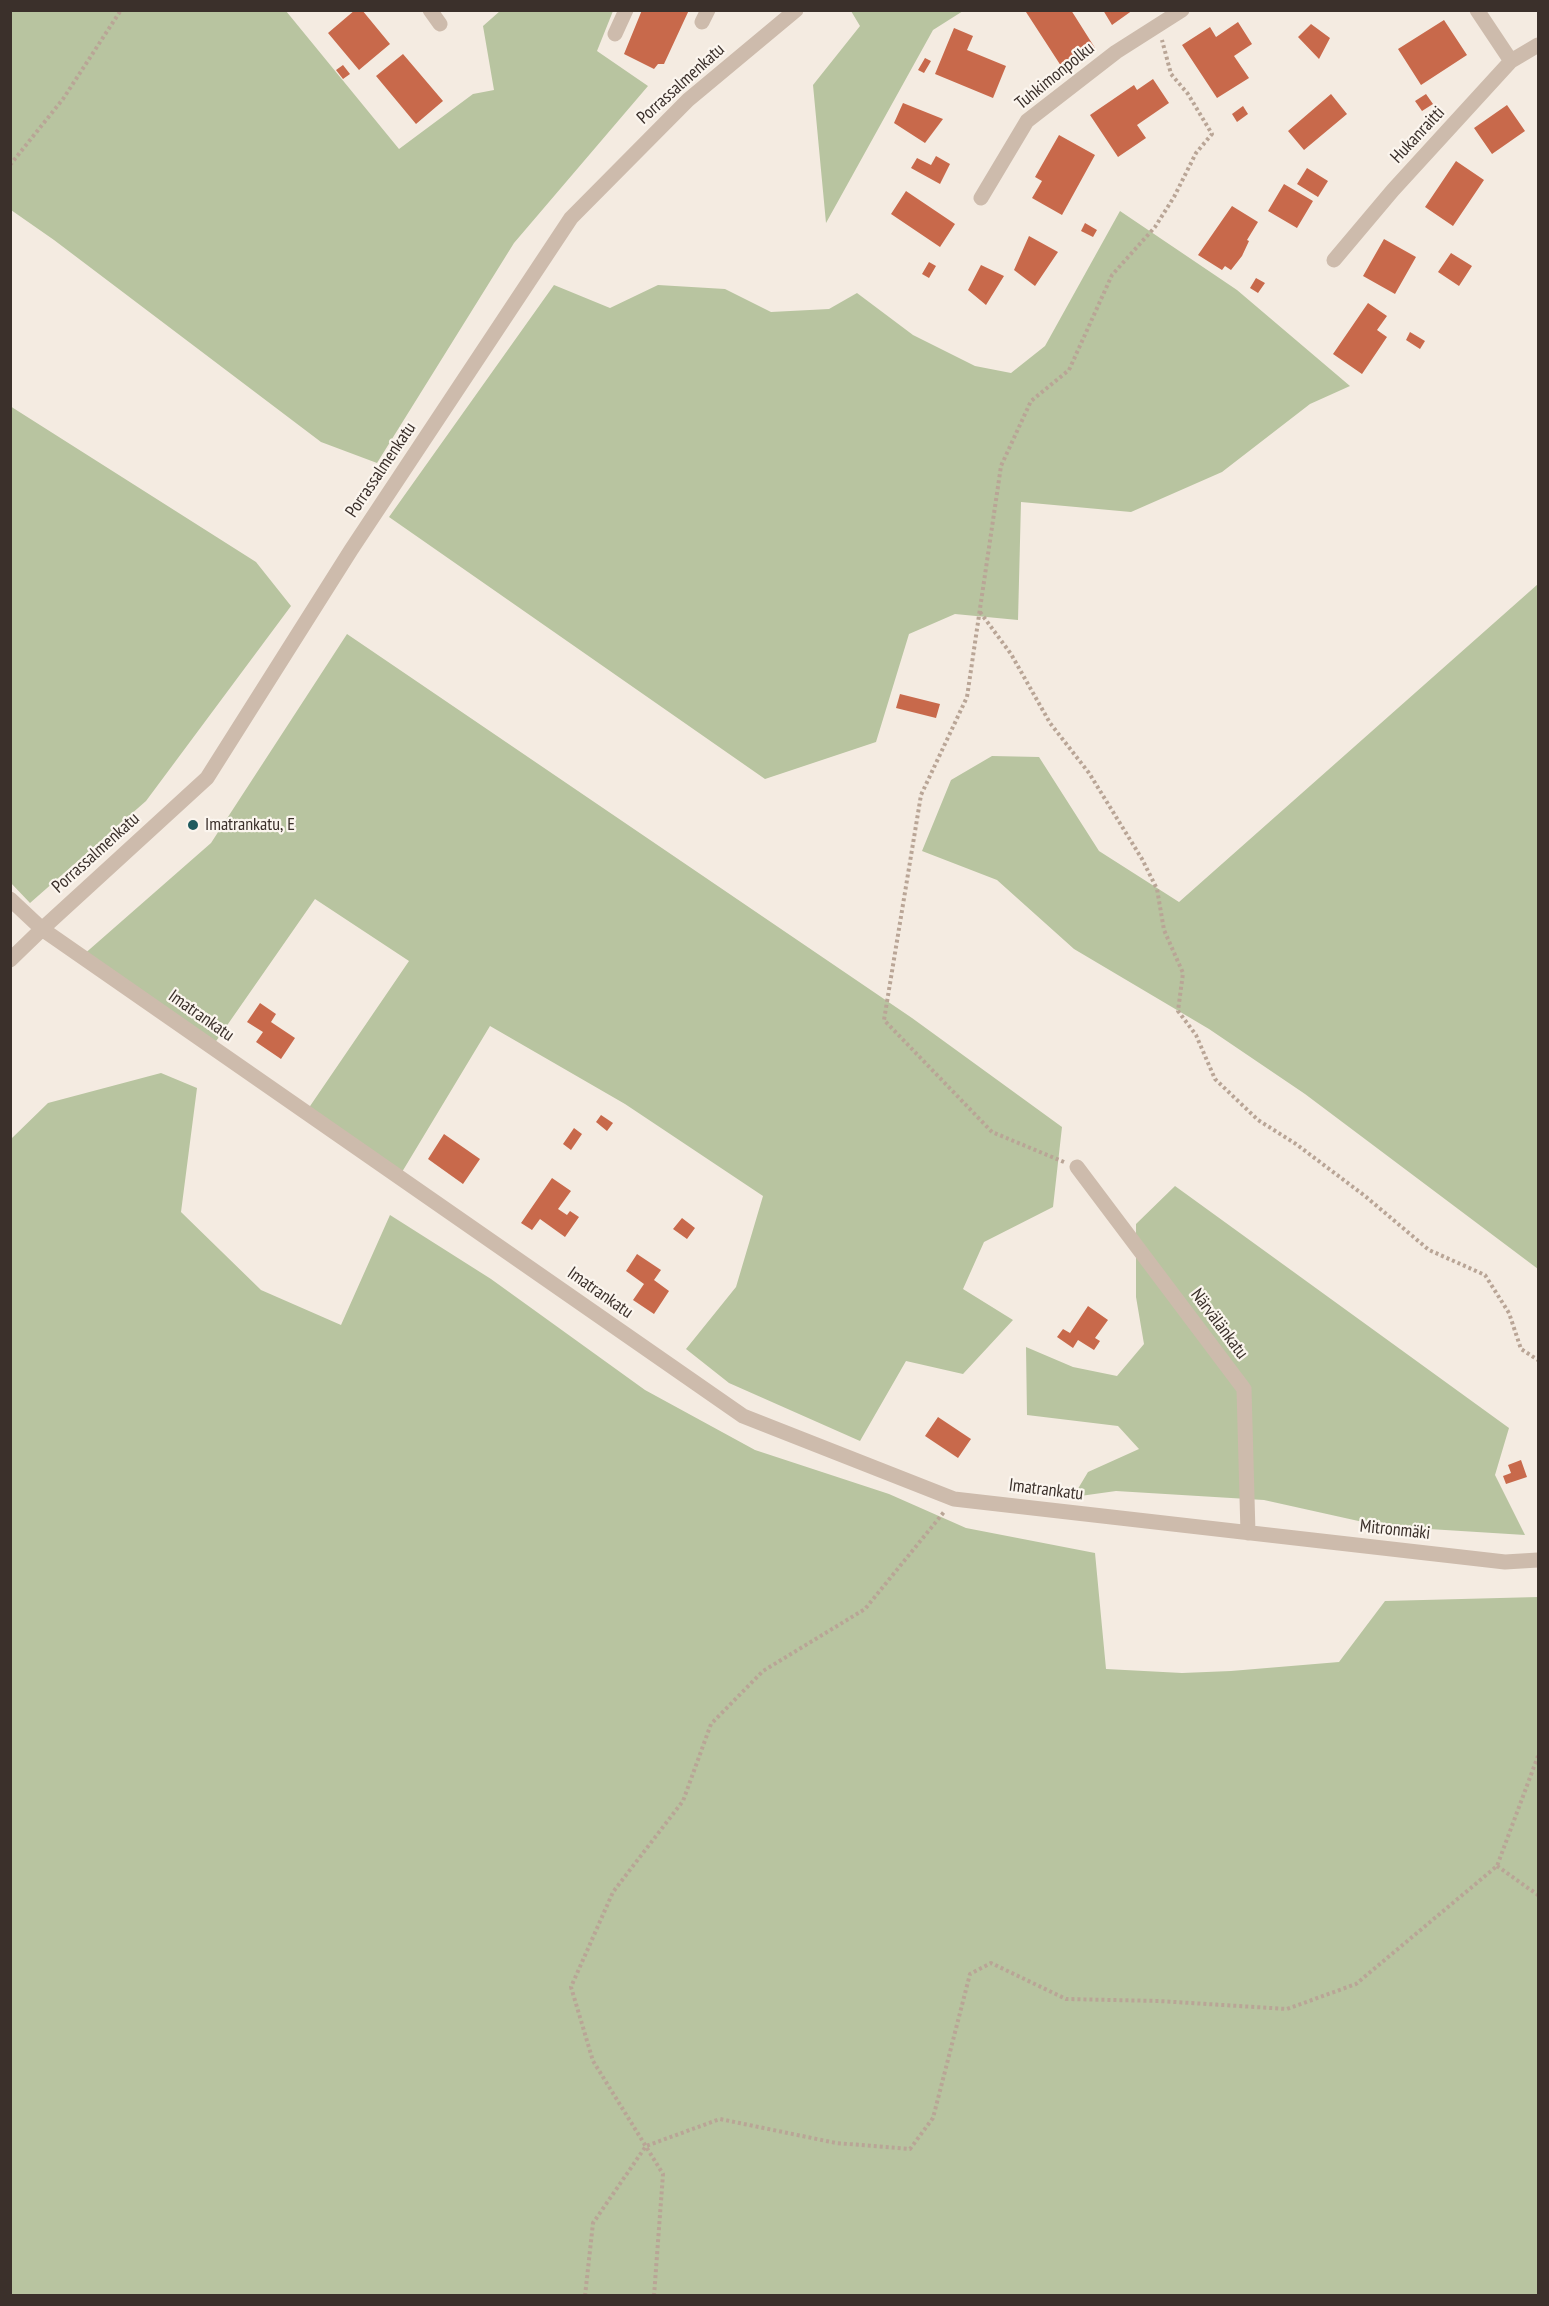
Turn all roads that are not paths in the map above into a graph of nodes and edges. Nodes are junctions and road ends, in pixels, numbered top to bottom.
1 (430, 10) edge
2 (626, 10) edge
3 (796, 10) edge
4 (1182, 10) edge
5 (1477, 10) edge
6 (440, 24) dead end
7 (615, 33) dead end
8 (1539, 45) edge
9 (1511, 61) junction
10 (981, 198) dead end
11 (1334, 260) dead end
12 (10, 899) edge
13 (42, 929) junction
14 (10, 960) edge
15 (1077, 1167) road end
16 (1248, 1533) junction
17 (1539, 1560) edge

1 - 6 street
2 - 7 street
3 - 13 street, Porrassalmenkatu
4 - 10 street, Tuhkimonpolku
5 - 9 street
8 - 9 street, Hukanraitti
9 - 11 street, Hukanraitti
12 - 13 street, Imatrankatu
13 - 14 street, Porrassalmenkatu
13 - 16 street, Imatrankatu
15 - 16 street, Närvälänkatu
16 - 17 street, Mitronmäki

